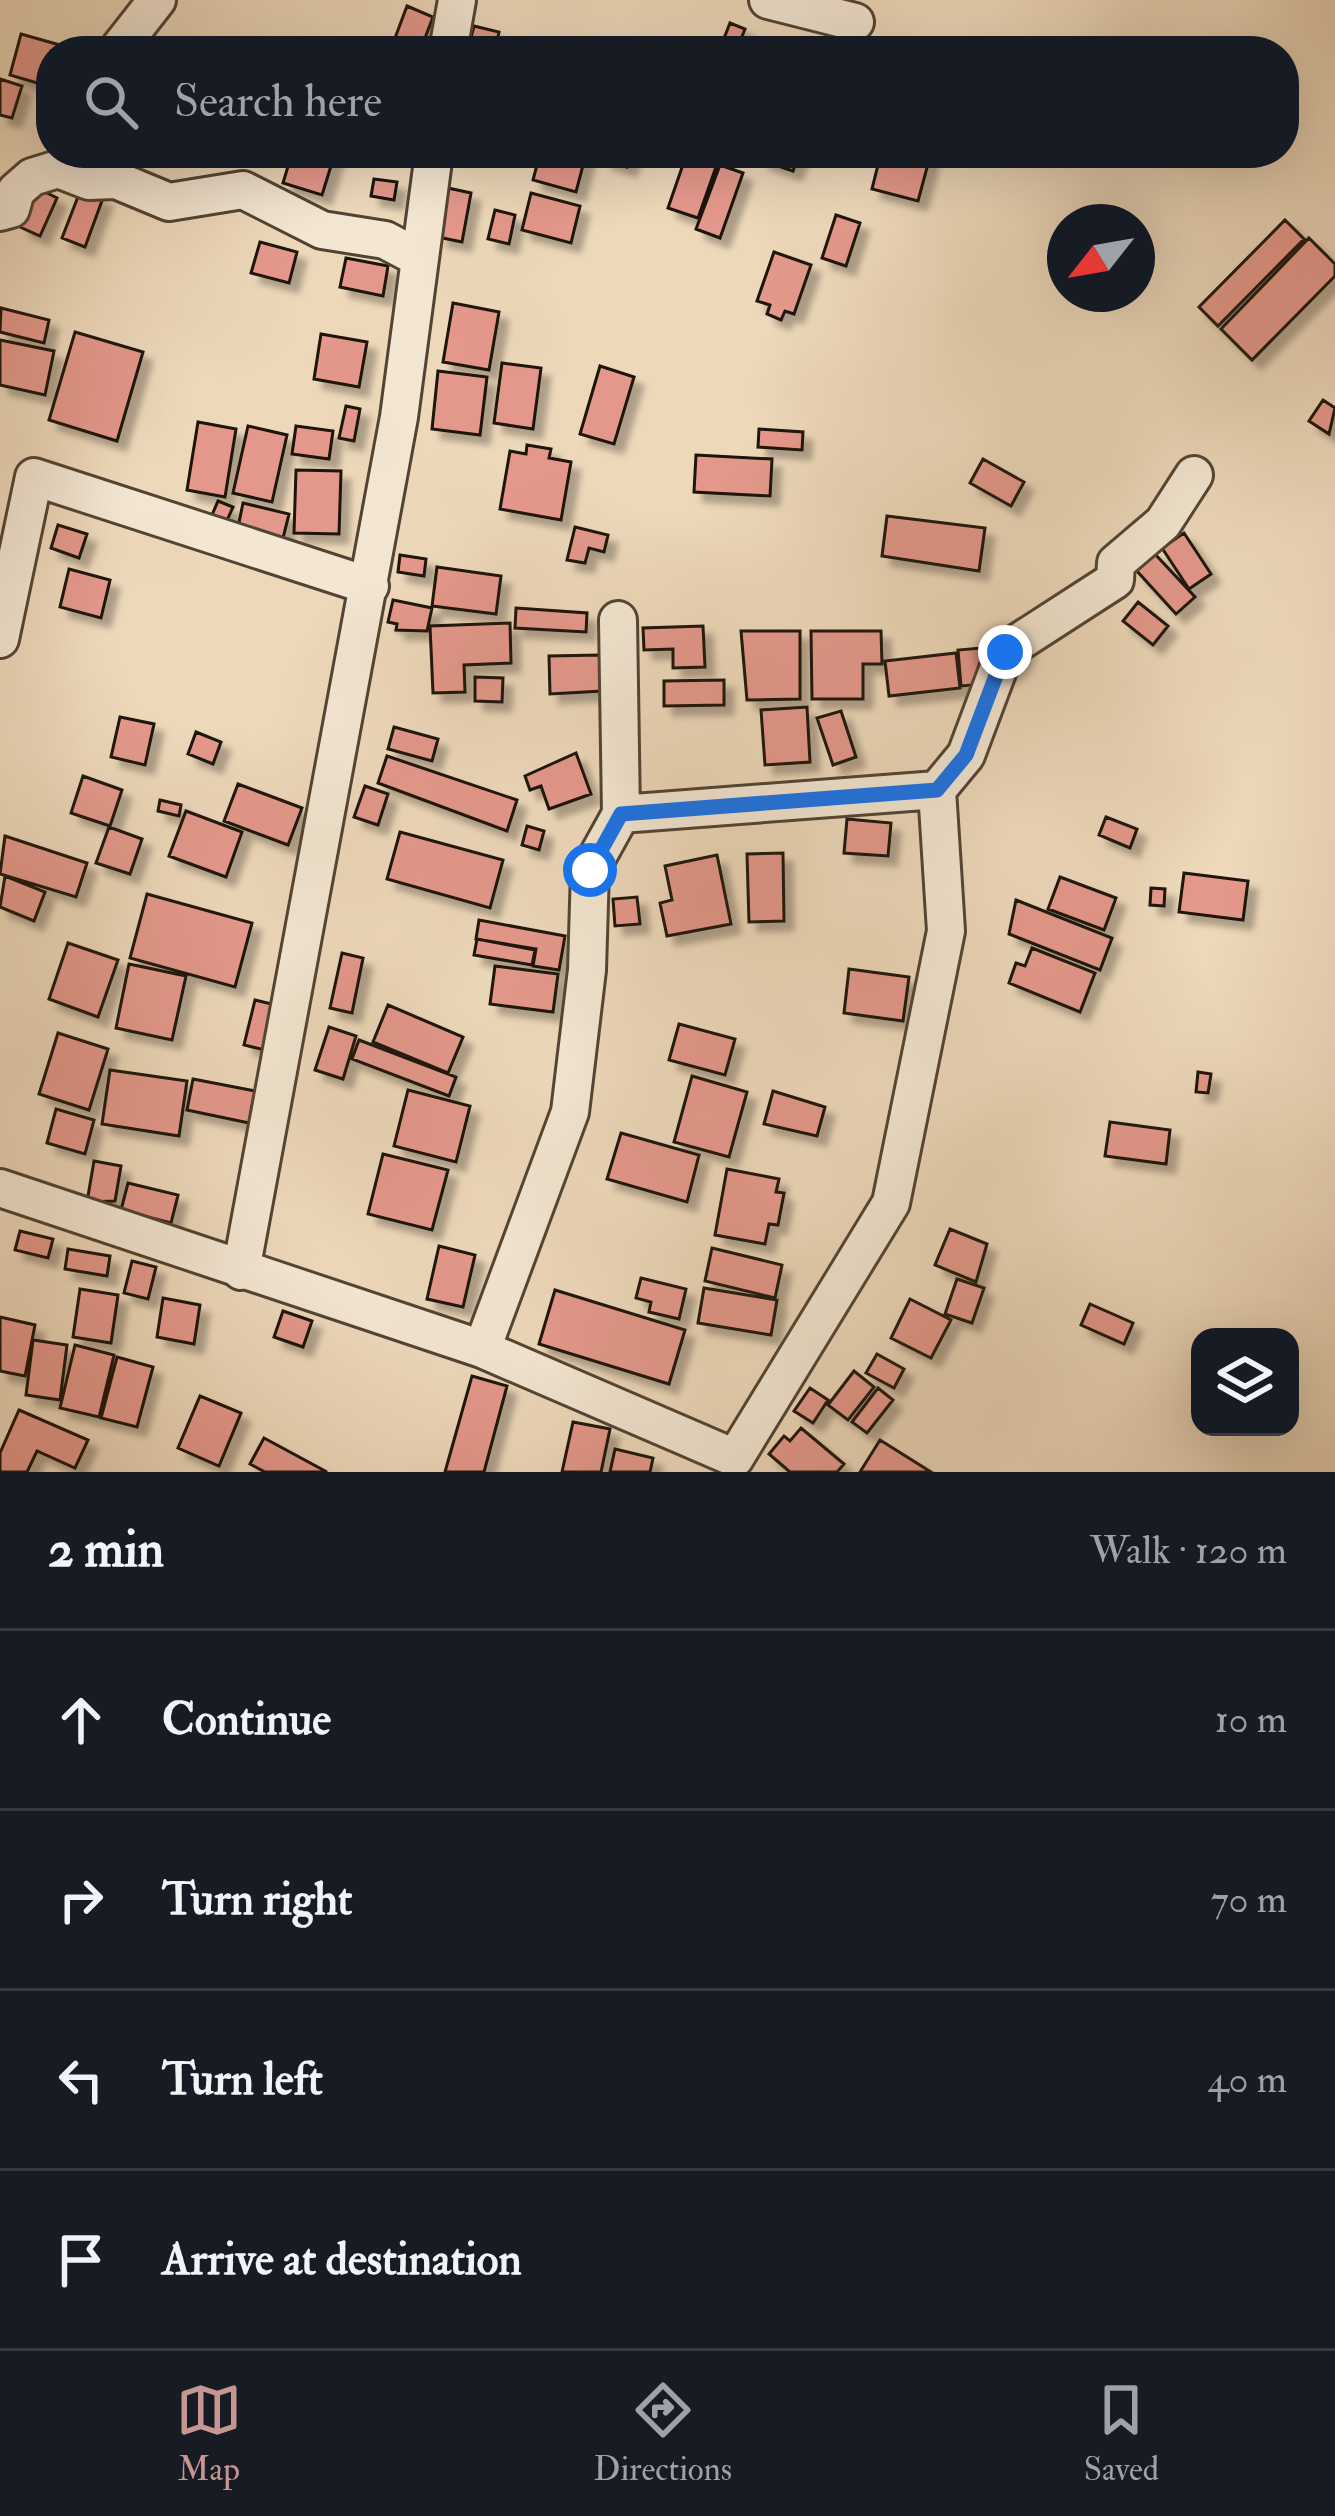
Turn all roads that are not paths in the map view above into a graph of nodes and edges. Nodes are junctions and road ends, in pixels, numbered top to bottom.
1 (157, 0) edge
2 (457, 0) edge
3 (768, 0) edge
4 (855, 22) dead end
5 (129, 36) edge
6 (451, 36) edge
7 (49, 168) edge
8 (71, 168) edge
9 (432, 168) edge
10 (0, 212) edge
11 (419, 258) junction
12 (1194, 475) dead end
13 (370, 586) junction
14 (618, 620) dead end
15 (0, 638) edge
16 (937, 790) junction
17 (621, 814) junction
18 (0, 1188) edge
19 (241, 1270) junction
20 (482, 1349) junction
21 (746, 1465) edge

1 - 5 street
2 - 6 street
3 - 4 street
7 - 10 street
8 - 11 street
9 - 11 street
11 - 13 street
12 - 16 street
13 - 15 street
13 - 19 street
14 - 17 street
16 - 17 street
16 - 21 street
17 - 20 street
18 - 19 street
19 - 20 street
20 - 21 street

